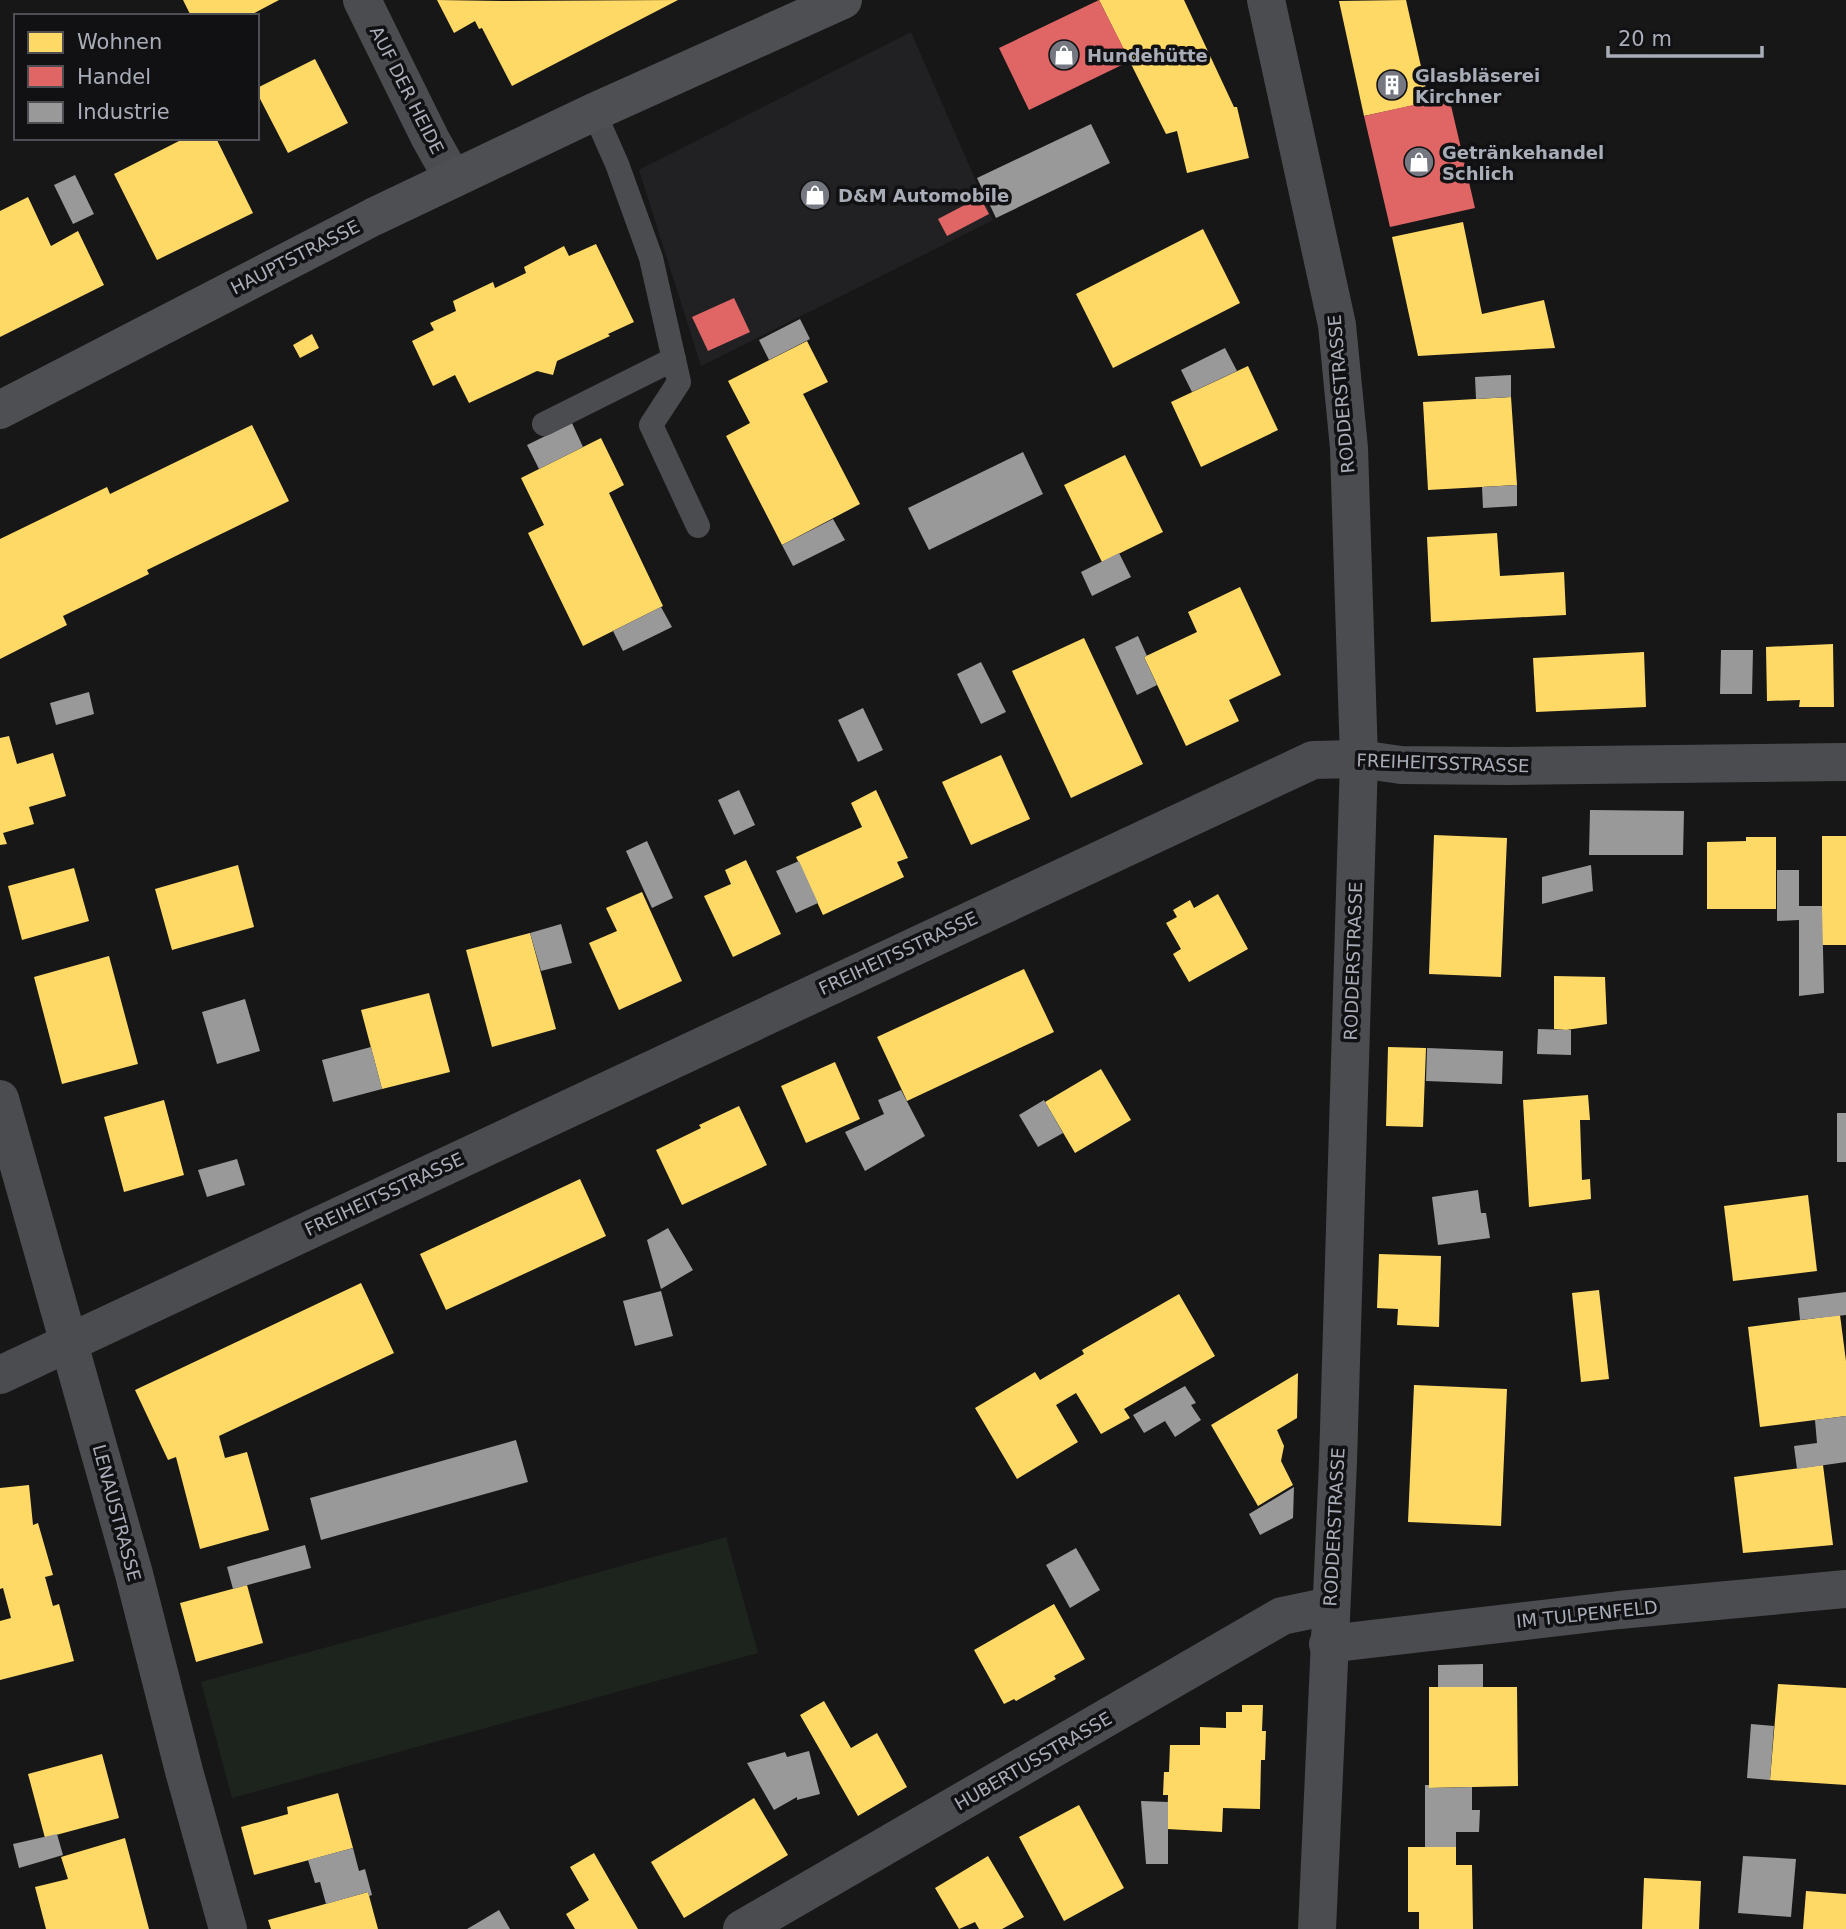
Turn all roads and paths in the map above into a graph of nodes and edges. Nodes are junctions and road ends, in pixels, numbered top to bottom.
1 (362, 0) edge
2 (843, 0) edge
3 (1266, 0) edge
4 (594, 112) junction
5 (453, 179) junction
6 (674, 359) junction
7 (0, 410) edge
8 (544, 424) dead end
9 (698, 526) dead end
10 (1359, 759) junction
11 (1846, 762) edge
12 (0, 1099) edge
13 (70, 1342) junction
14 (0, 1375) edge
15 (1846, 1590) edge
16 (1330, 1606) junction
17 (1328, 1644) junction
18 (228, 1929) edge
19 (742, 1929) edge
20 (1317, 1929) edge

1 - 5 street, AUF DER HEIDE
2 - 4 main road, HAUPTSTRASSE
3 - 10 street, RODDERSTRASSE
4 - 5 main road, HAUPTSTRASSE
4 - 6 lane
5 - 7 main road, HAUPTSTRASSE
6 - 8 lane
6 - 9 lane
10 - 11 street, FREIHEITSSTRASSE
10 - 13 street, FREIHEITSSTRASSE
10 - 16 street, RODDERSTRASSE
12 - 13 street, LENAUSTRASSE
13 - 14 street, FREIHEITSSTRASSE
13 - 18 street, LENAUSTRASSE
15 - 17 street, IM TULPENFELD
16 - 17 street, RODDERSTRASSE
16 - 19 street, HUBERTUSSTRASSE
17 - 20 street, RODDERSTRASSE

